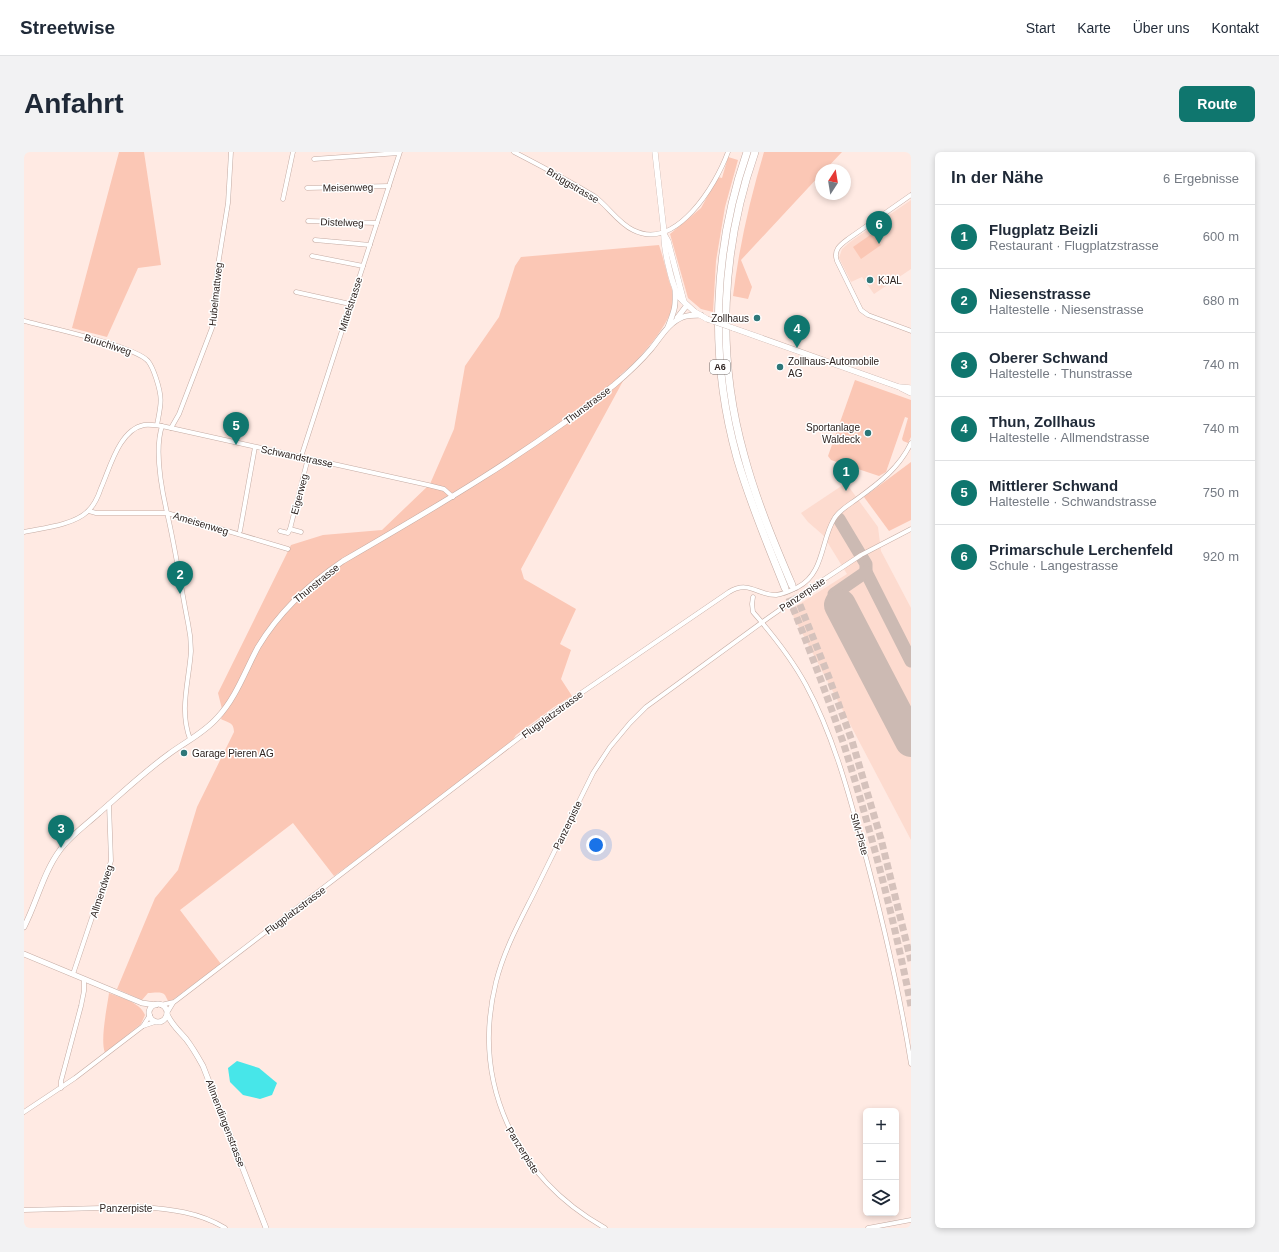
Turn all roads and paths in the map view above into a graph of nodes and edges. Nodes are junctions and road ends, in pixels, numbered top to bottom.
1 (231, 152) edge
2 (293, 152) edge
3 (400, 152) edge
4 (514, 152) edge
5 (655, 152) edge
6 (728, 152) edge
7 (747, 152) edge
8 (755, 152) edge
9 (314, 158) dead end
10 (389, 186) junction
11 (308, 188) dead end
12 (911, 195) edge
13 (283, 199) dead end
14 (308, 221) dead end
15 (377, 223) junction
16 (664, 232) junction
17 (315, 240) dead end
18 (370, 245) junction
19 (312, 256) dead end
20 (363, 266) junction
21 (675, 288) junction
22 (296, 292) dead end
23 (350, 304) junction
24 (686, 304) junction
25 (674, 314) junction
26 (701, 316) junction
27 (24, 321) edge
28 (674, 322) junction
29 (668, 328) junction
30 (911, 331) edge
31 (899, 387) junction
32 (911, 388) edge
33 (911, 393) edge
34 (157, 425) junction
35 (162, 426) junction
36 (171, 428) junction
37 (911, 443) edge
38 (255, 448) junction
39 (301, 457) junction
40 (308, 458) junction
41 (453, 497) junction
42 (89, 511) junction
43 (167, 513) junction
44 (290, 529) junction
45 (911, 529) edge
46 (240, 531) dead end
47 (280, 531) dead end
48 (24, 532) edge
49 (301, 532) dead end
50 (288, 549) dead end
51 (803, 584) junction
52 (808, 590) junction
53 (753, 597) dead end
54 (762, 622) junction
55 (190, 739) junction
56 (109, 804) junction
57 (24, 927) edge
58 (24, 954) edge
59 (73, 974) junction
60 (84, 979) junction
61 (174, 1002) junction
62 (142, 1003) junction
63 (159, 1005) junction
64 (167, 1013) junction
65 (150, 1014) junction
66 (162, 1021) junction
67 (155, 1022) junction
68 (173, 1025) junction
69 (143, 1026) junction
70 (911, 1064) edge
71 (61, 1088) junction
72 (24, 1112) edge
73 (24, 1210) edge
74 (911, 1220) edge
75 (225, 1228) edge
76 (266, 1228) edge
77 (605, 1228) edge
78 (868, 1228) edge

1 - 36 street, Hubelmattweg
2 - 13 street
3 - 9 street
3 - 10 street, Mittelstrasse
4 - 16 street, Brüggstrasse
5 - 16 main road
6 - 16 street, Brüggstrasse
7 - 8 highway, A6
10 - 11 street, Meisenweg
10 - 15 street, Mittelstrasse
12 - 30 street
14 - 15 street, Distelweg
15 - 18 street, Mittelstrasse
16 - 21 main road
16 - 24 main road
17 - 18 street
18 - 20 street, Mittelstrasse
19 - 20 street
20 - 23 street, Mittelstrasse
21 - 24 main road
21 - 25 street, Thunstrasse
22 - 23 street
23 - 39 street, Mittelstrasse
24 - 25 street
24 - 26 main road
24 - 28 street, Thunstrasse
25 - 29 street, Thunstrasse
26 - 28 street, Thunstrasse
26 - 31 main road, bridge
27 - 34 street, Buuchiweg
28 - 29 street, Thunstrasse
29 - 41 street, Thunstrasse
31 - 32 main road
31 - 33 main road
34 - 35 street, Schwandstrasse
34 - 42 street, Schwandstrasse
35 - 36 street, Schwandstrasse
35 - 43 street
36 - 38 street, Schwandstrasse
37 - 51 street, Flugplatzstrasse
38 - 39 street, Schwandstrasse
38 - 46 street
39 - 40 street, Schwandstrasse
40 - 41 street, Schwandstrasse
40 - 44 street, Eigerweg
41 - 55 street, Thunstrasse
42 - 43 street, Ameisenweg
42 - 48 street, Schwandstrasse
43 - 50 street, Ameisenweg
43 - 55 street
44 - 47 street
44 - 49 street
45 - 52 street, Panzerpiste
51 - 52 street
51 - 61 street, Flugplatzstrasse
52 - 54 street, Panzerpiste
53 - 54 street, SIM-Piste
54 - 70 street, SIM-Piste
54 - 77 street, Panzerpiste
55 - 56 street, Thunstrasse
56 - 57 street, Thunstrasse
56 - 59 street, Allmendweg
58 - 59 street
59 - 60 street
60 - 62 street
60 - 71 street
61 - 63 street, Flugplatzstrasse
61 - 64 street, Flugplatzstrasse
62 - 63 street
62 - 65 street
63 - 64 street
63 - 65 street
64 - 66 street
64 - 68 street, Allmendingenstrasse
65 - 67 street
65 - 69 street
66 - 67 street
66 - 68 street, Allmendingenstrasse
67 - 69 street
68 - 76 street, Allmendingenstrasse
69 - 71 street
71 - 72 street
73 - 75 street, Panzerpiste
74 - 78 street

